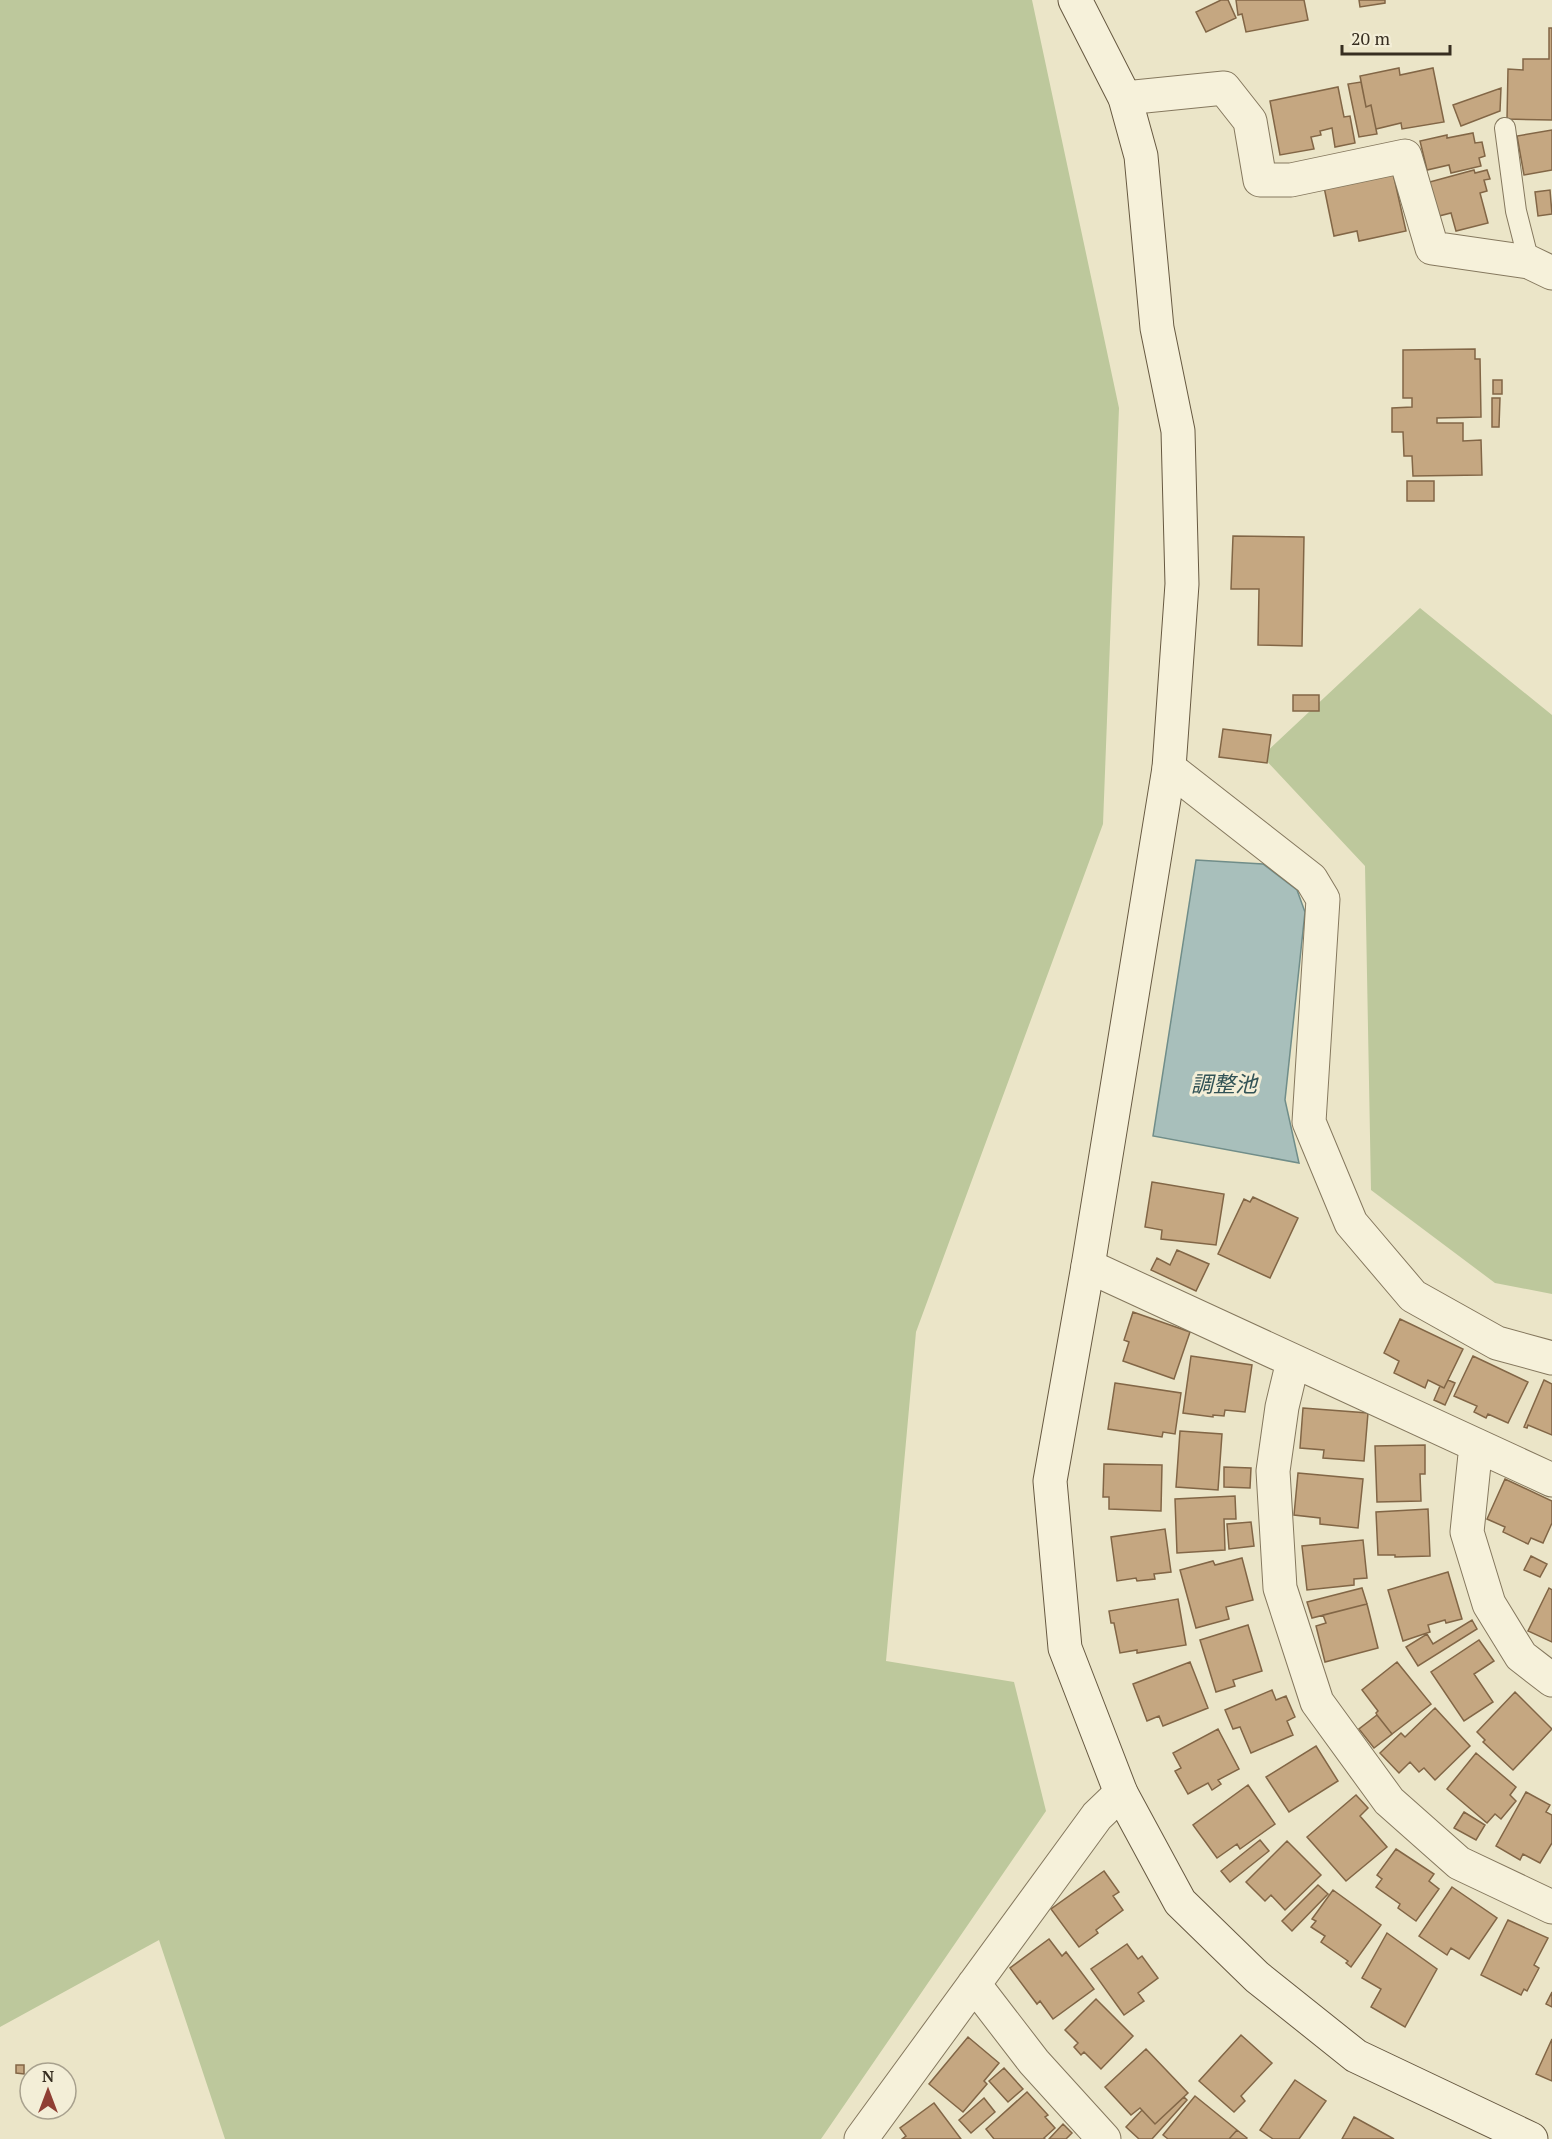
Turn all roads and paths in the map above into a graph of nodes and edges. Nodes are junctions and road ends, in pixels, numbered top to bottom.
1 (1076, 0) edge
2 (1125, 98) junction
3 (1504, 128) dead end
4 (1540, 268) edge
5 (1169, 768) junction
6 (1088, 1266) junction
7 (1552, 1358) edge
8 (1293, 1361) junction
9 (1476, 1445) junction
10 (1552, 1480) edge
11 (1552, 1680) edge
12 (1121, 1793) junction
13 (1552, 1907) edge
14 (974, 1984) junction
15 (861, 2139) edge
16 (1104, 2139) edge
17 (1531, 2139) edge

1 - 2 street
2 - 4 street
2 - 5 street
3 - 4 lane
5 - 6 street
5 - 7 street
6 - 8 street
6 - 12 street
8 - 9 street
8 - 13 street
9 - 10 street
9 - 11 street
12 - 14 street
12 - 17 street
14 - 15 street
14 - 16 street

